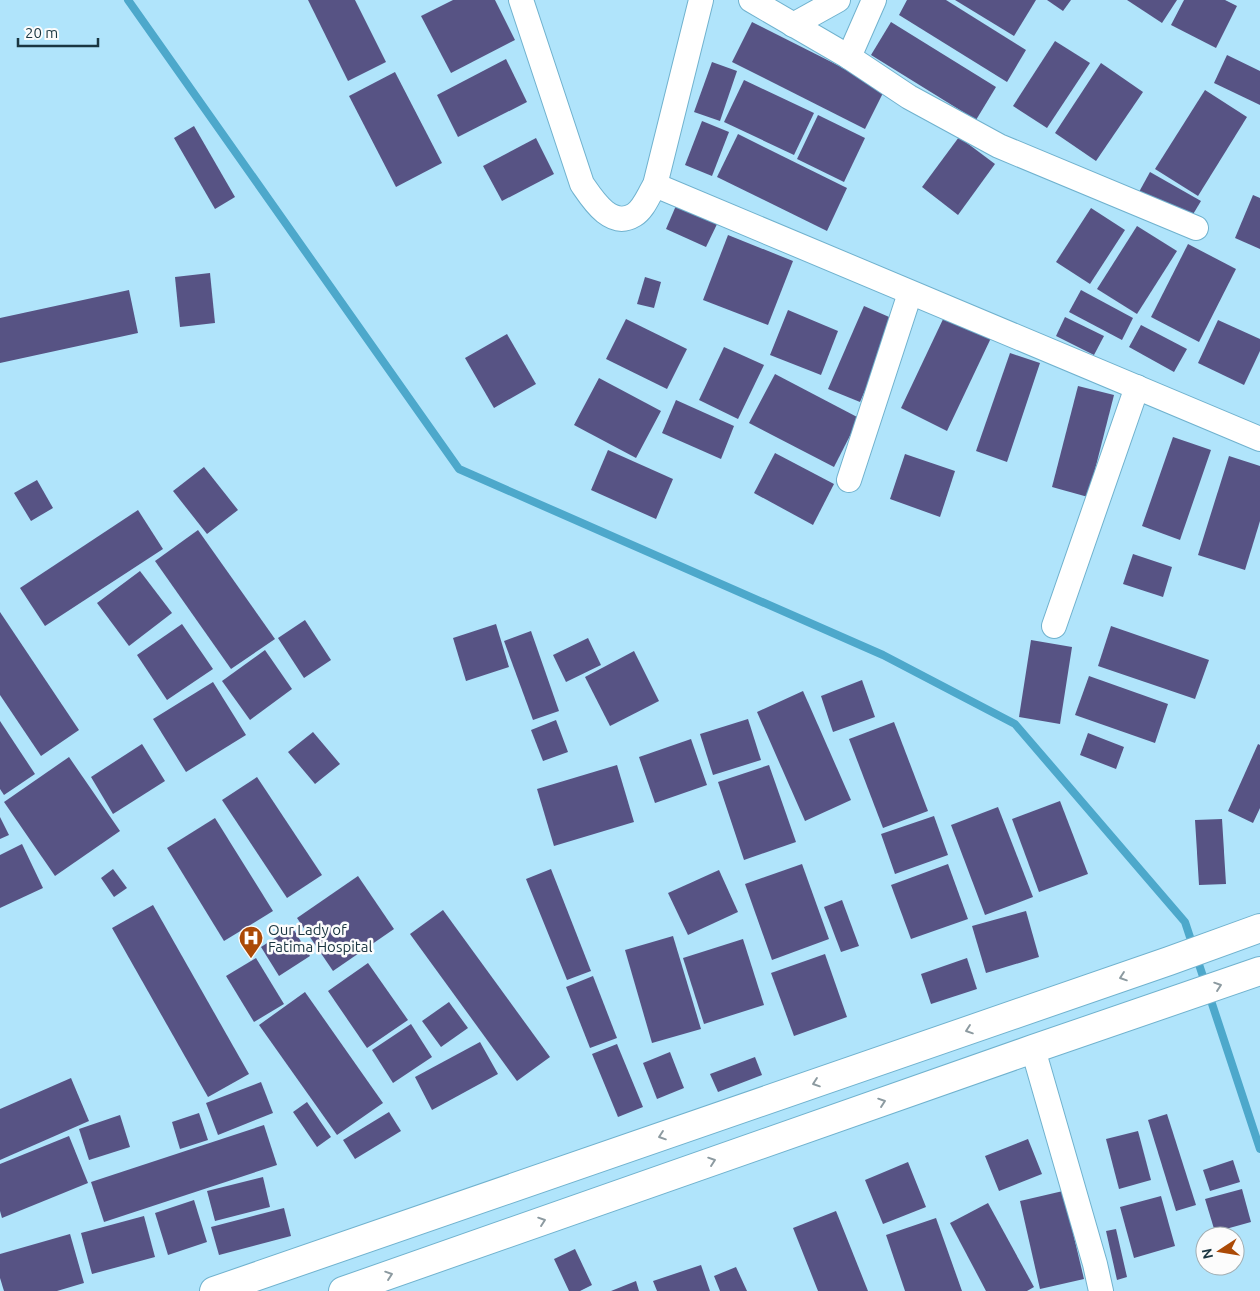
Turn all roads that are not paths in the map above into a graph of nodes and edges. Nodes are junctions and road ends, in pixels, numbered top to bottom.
1 (521, 0) edge
2 (700, 0) edge
3 (751, 0) edge
4 (838, 0) edge
5 (874, 0) edge
6 (793, 25) junction
7 (849, 56) junction
8 (655, 185) junction
9 (1196, 228) dead end
10 (910, 293) junction
11 (1137, 387) junction
12 (1260, 438) edge
13 (848, 480) dead end
14 (1054, 626) dead end
15 (1254, 930) edge
16 (1260, 972) edge
17 (1033, 1049) junction
18 (214, 1291) edge
19 (343, 1291) edge
20 (1101, 1291) edge

1 - 8 street
2 - 8 street
3 - 6 street
4 - 6 street
5 - 7 street
6 - 7 street
7 - 9 street
8 - 10 street
10 - 11 street
10 - 13 street
11 - 12 street
11 - 14 street
15 -> 18 main road
17 -> 16 main road
19 -> 17 main road
17 - 20 street

